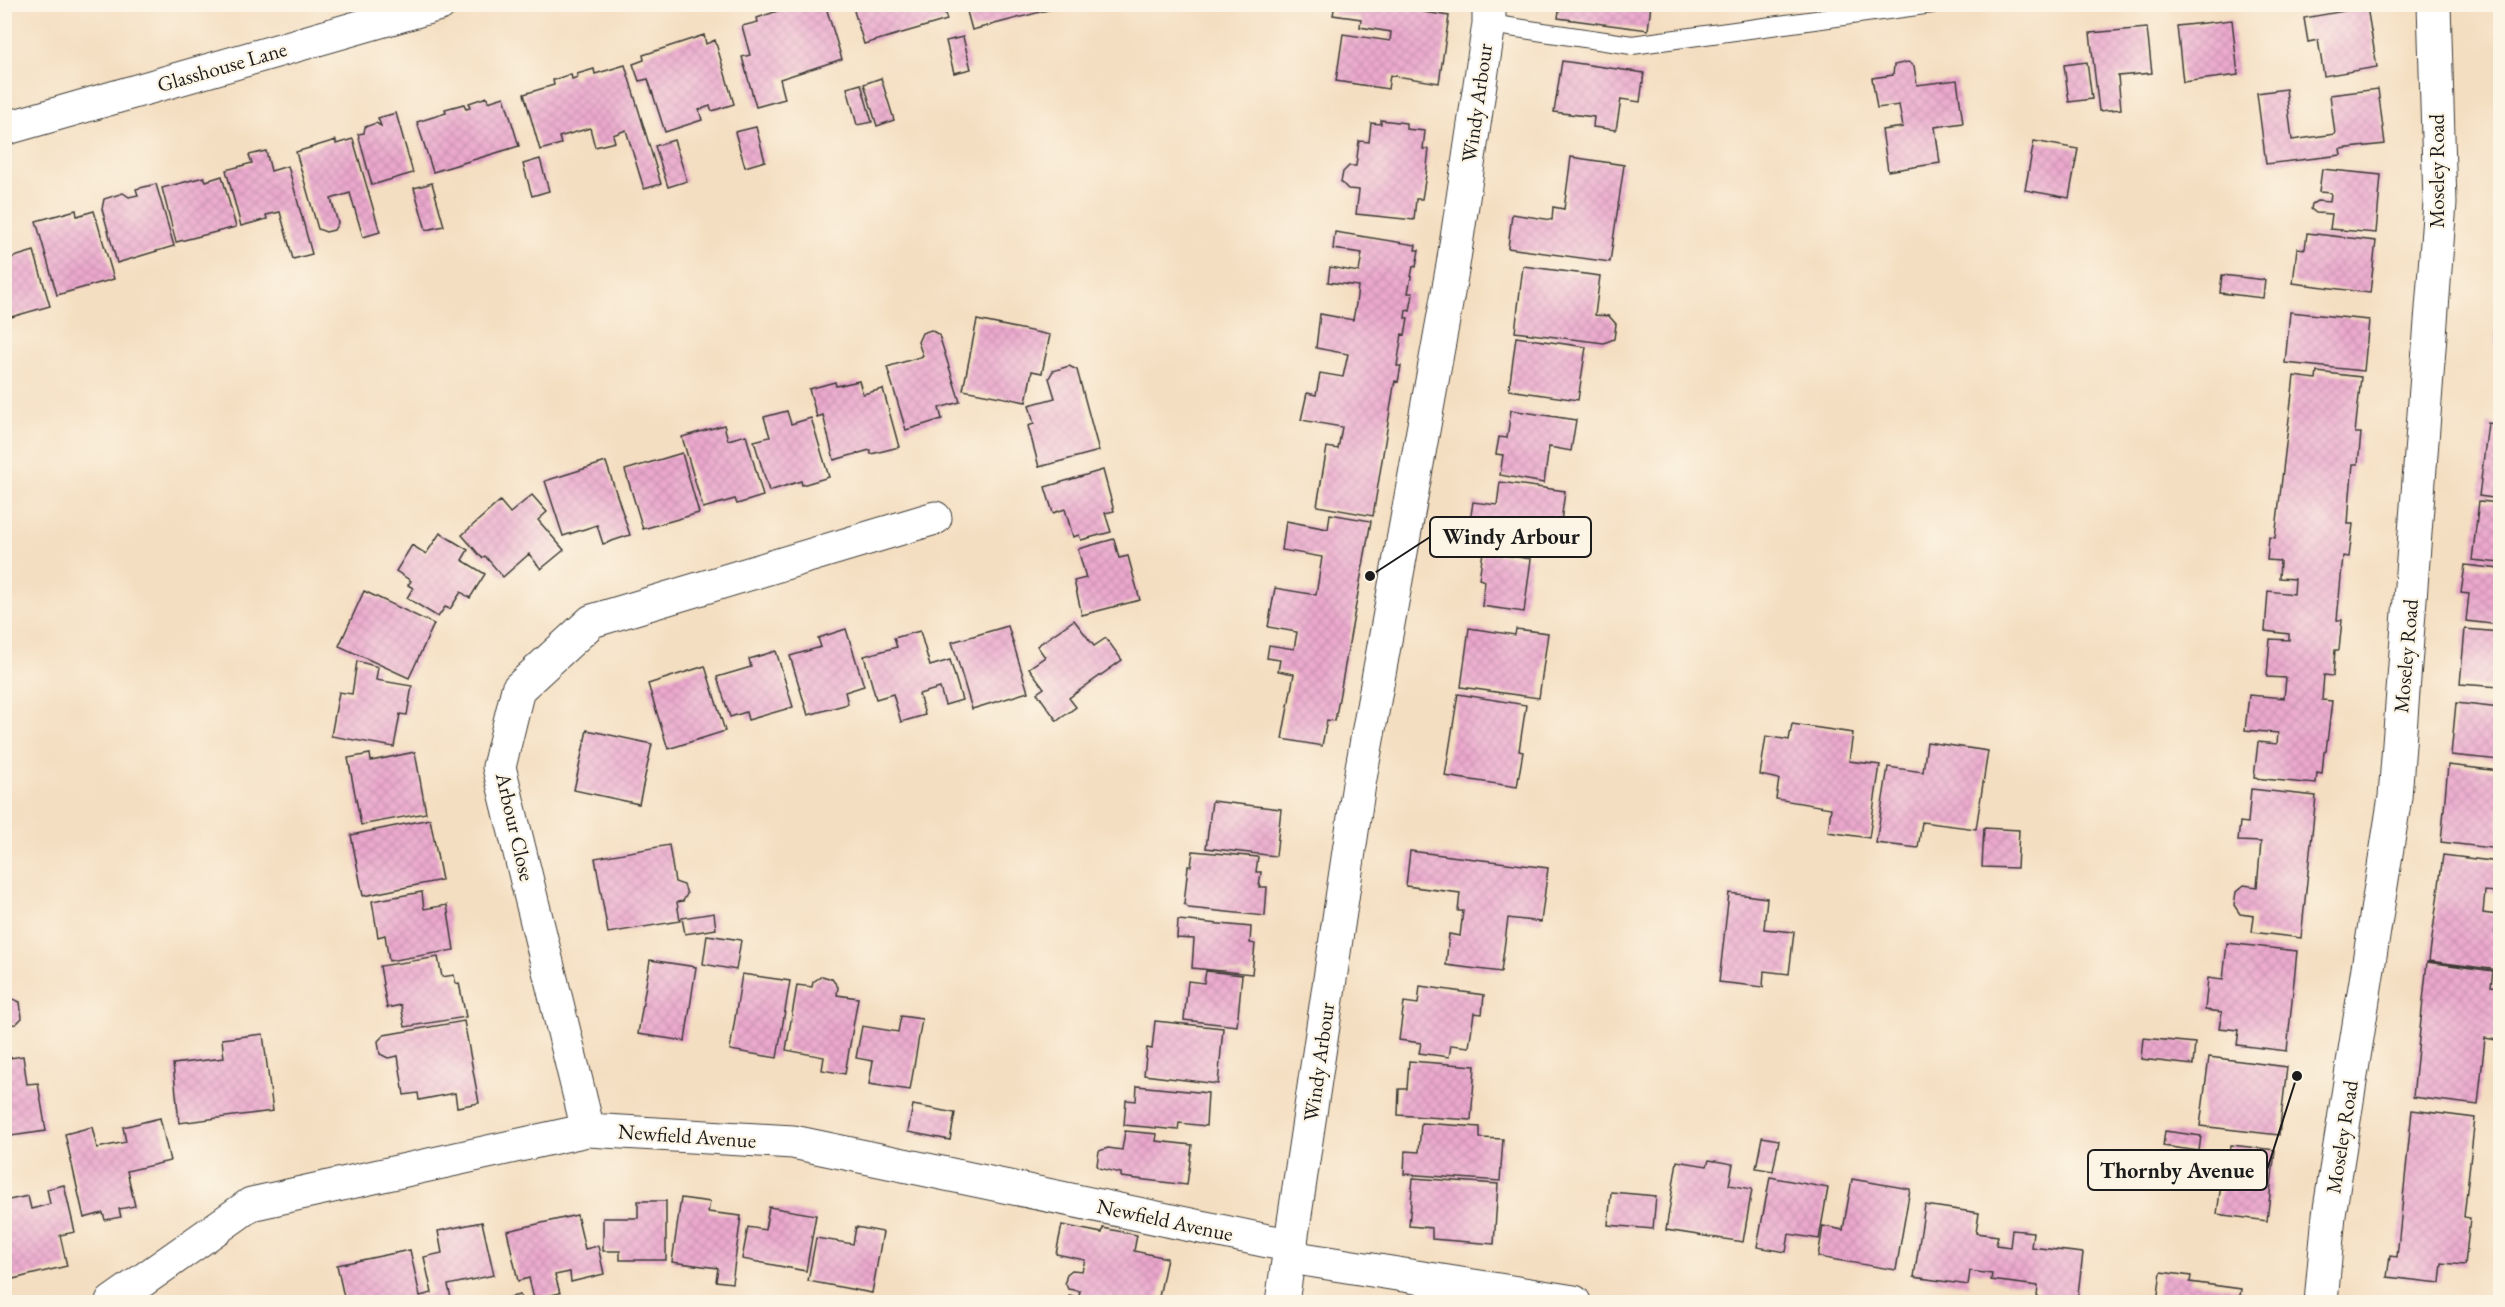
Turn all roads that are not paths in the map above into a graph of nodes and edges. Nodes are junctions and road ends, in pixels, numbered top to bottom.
1 (1932, 4) edge
2 (2434, 4) edge
3 (425, 7) edge
4 (1489, 14) edge
5 (4, 129) edge
6 (935, 518) dead end
7 (588, 1130) junction
8 (1291, 1252) junction
9 (112, 1302) edge
10 (1282, 1302) edge
11 (1574, 1302) edge
12 (2321, 1302) edge

1 - 4 lane
2 - 12 street, Moseley Road
3 - 5 street, Glasshouse Lane
4 - 8 street, Windy Arbour
6 - 7 street, Arbour Close
7 - 8 street, Newfield Avenue
7 - 9 street, Newfield Avenue
8 - 10 street, Windy Arbour
8 - 11 street, Newfield Avenue

